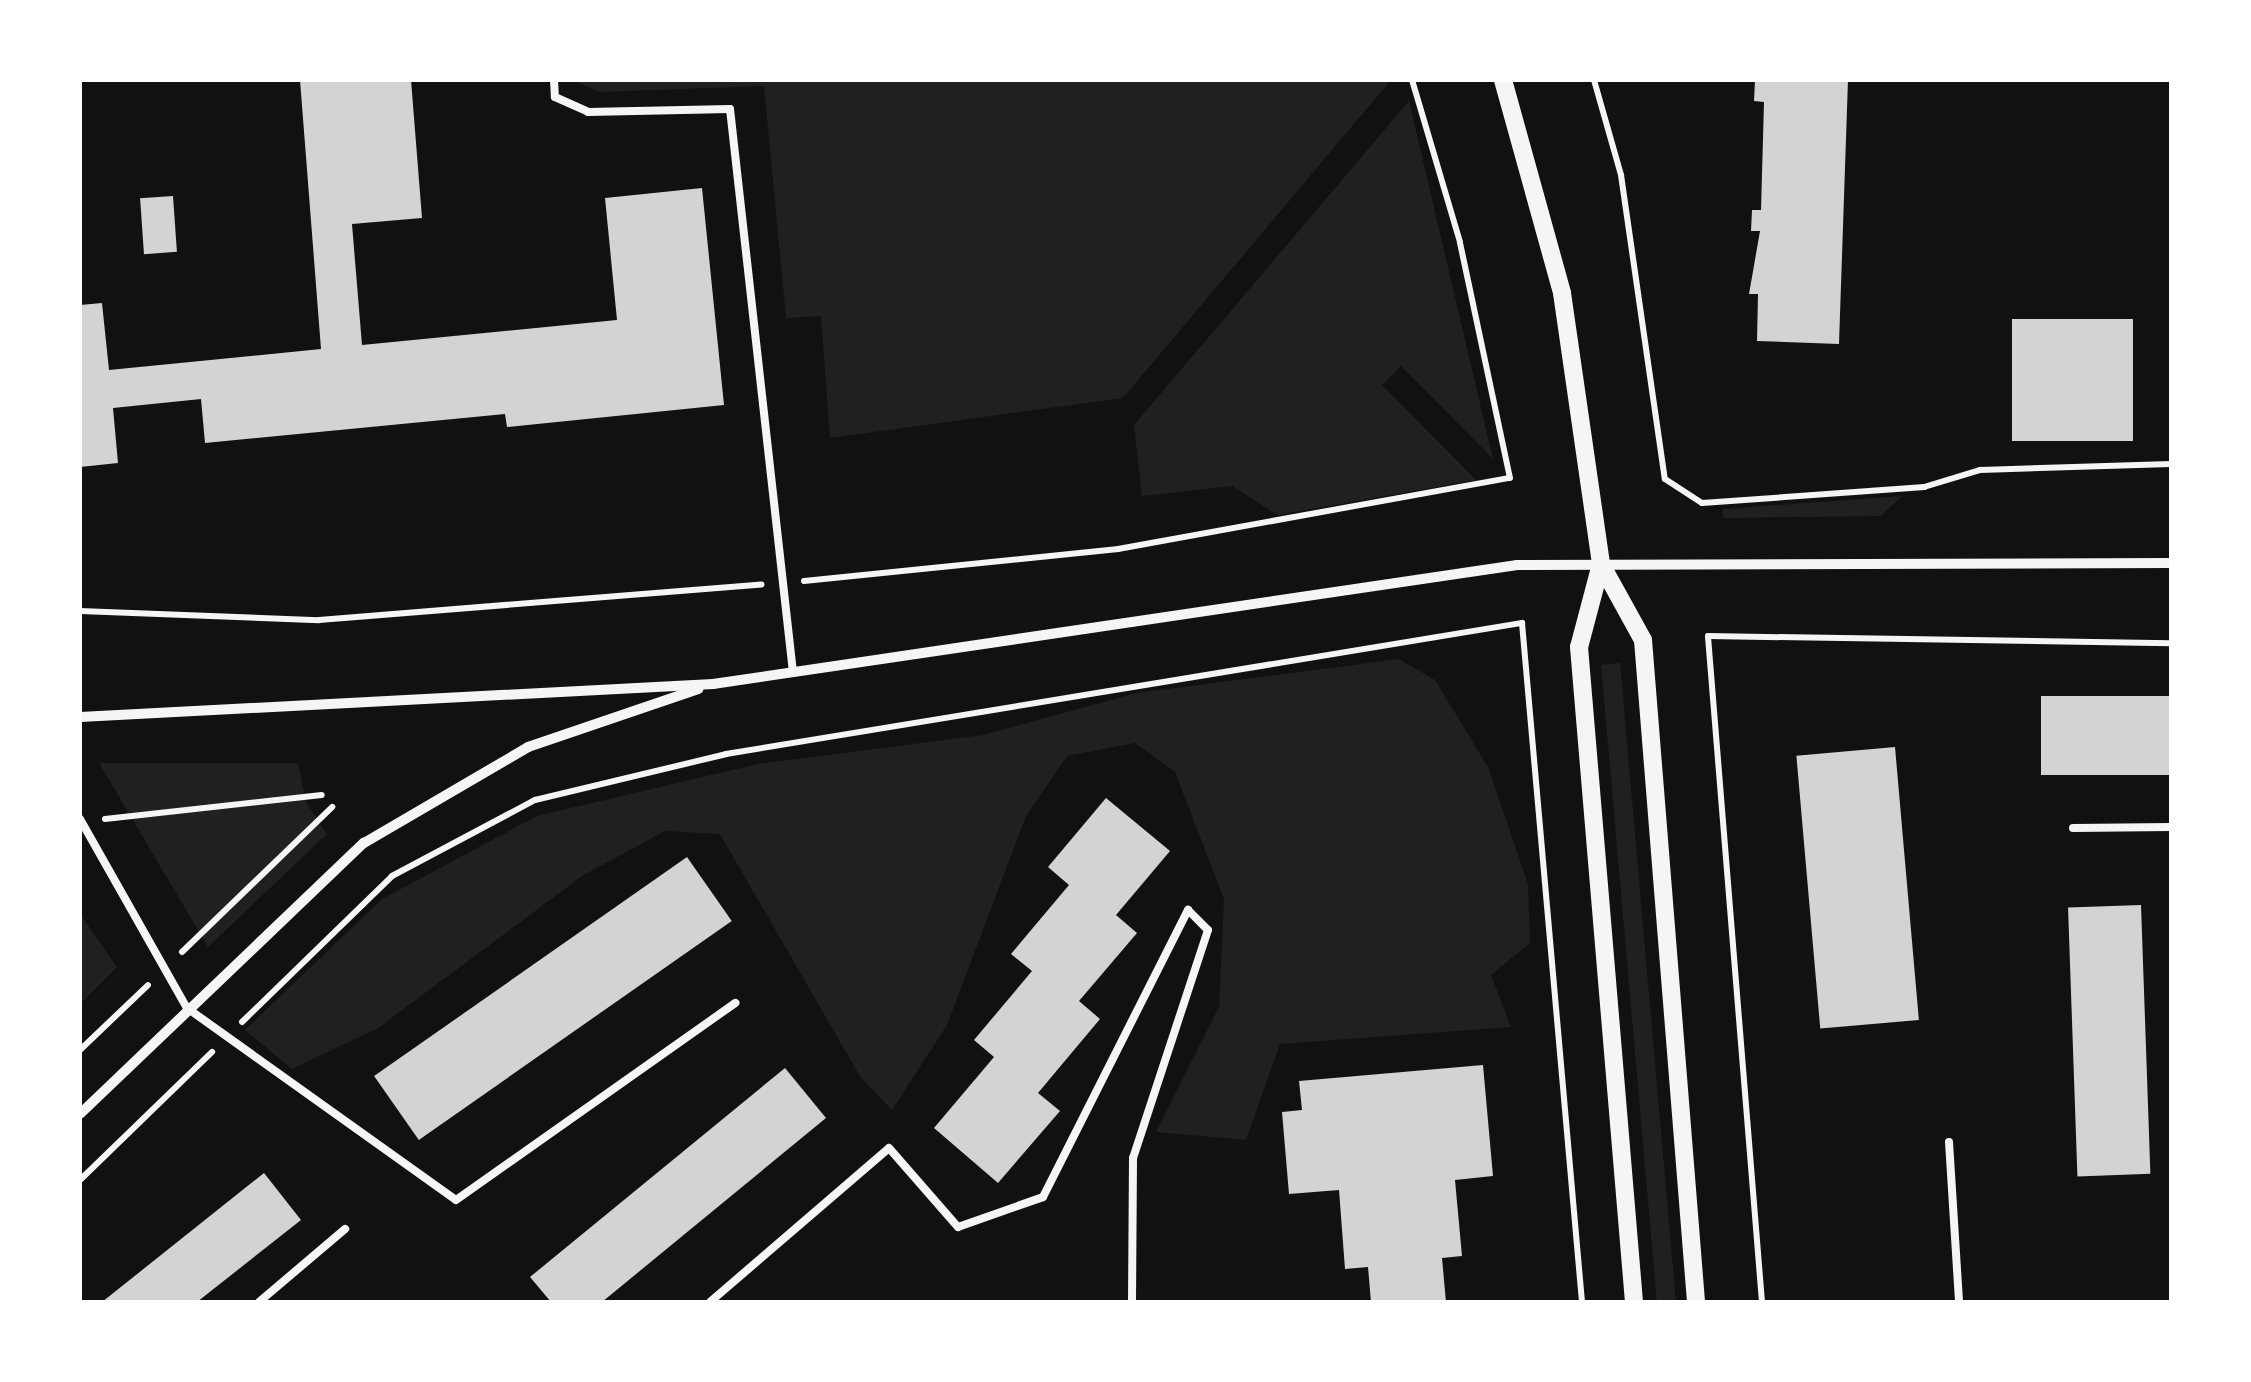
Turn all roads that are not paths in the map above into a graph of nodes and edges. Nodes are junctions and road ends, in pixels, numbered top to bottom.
1 (554, 80) edge
2 (1502, 80) edge
3 (2171, 563) edge
4 (1601, 564) junction
5 (793, 672) junction
6 (713, 684) junction
7 (80, 717) edge
8 (81, 820) edge
9 (2171, 827) edge
10 (2072, 828) dead end
11 (735, 1003) dead end
12 (186, 1008) junction
13 (80, 1114) edge
14 (1949, 1142) dead end
15 (345, 1229) dead end
16 (259, 1302) edge
17 (710, 1302) edge
18 (1132, 1302) edge
19 (1634, 1302) edge
20 (1696, 1302) edge
21 (1960, 1302) edge

1 - 5 lane
2 - 4 street
3 - 4 street
4 - 5 street
4 - 19 street
4 - 20 street
5 - 6 street
6 - 7 street
6 - 12 street
8 - 12 lane
9 - 10 lane
11 - 12 lane
12 - 13 street
14 - 21 lane
15 - 16 lane
17 - 18 lane

